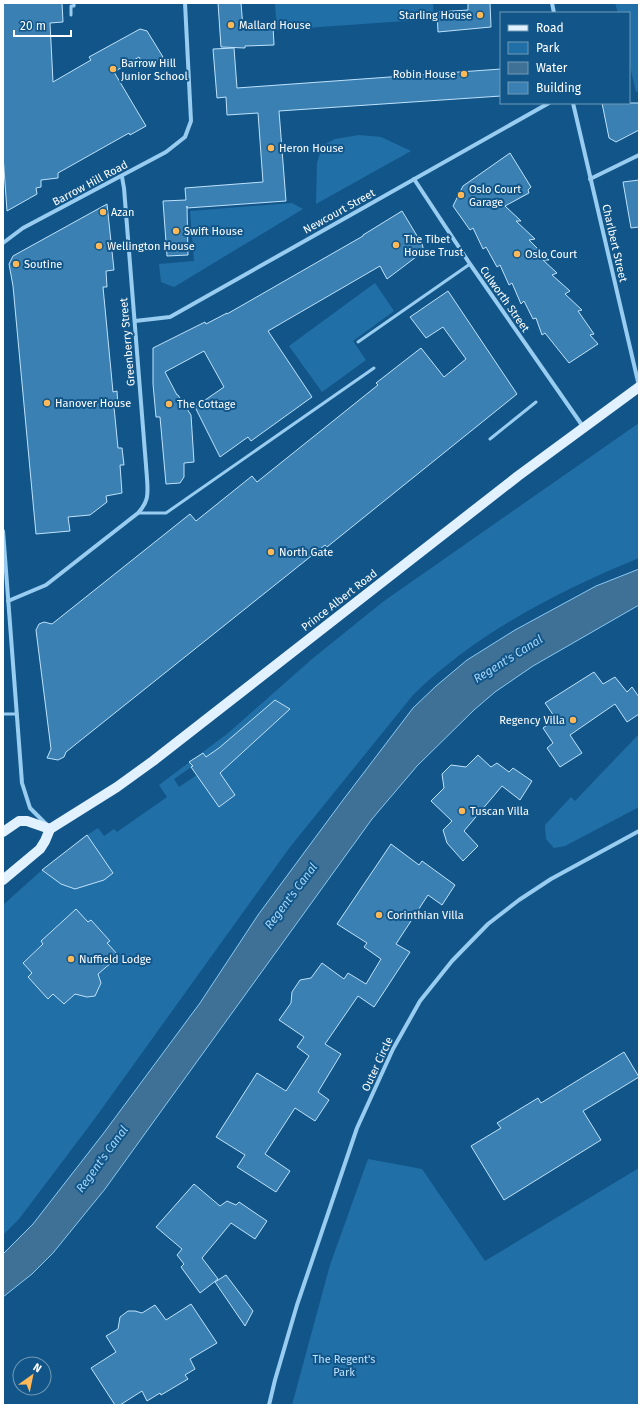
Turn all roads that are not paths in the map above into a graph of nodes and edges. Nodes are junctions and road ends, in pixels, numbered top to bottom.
1 (74, 3) edge
2 (185, 3) edge
3 (71, 14) dead end
4 (547, 104) edge
5 (573, 104) edge
6 (639, 155) edge
7 (122, 177) junction
8 (414, 179) junction
9 (590, 179) junction
10 (3, 243) edge
11 (470, 264) junction
12 (135, 322) junction
13 (358, 342) dead end
14 (374, 368) dead end
15 (639, 387) edge
16 (536, 402) dead end
17 (584, 428) junction
18 (490, 439) dead end
19 (138, 513) junction
20 (3, 531) edge
21 (8, 601) junction
22 (3, 714) edge
23 (17, 714) junction
24 (50, 829) junction
25 (639, 831) edge
26 (3, 832) edge
27 (3, 880) edge
28 (269, 1405) edge

1 - 3 lane
2 - 7 street, Barrow Hill Road
4 - 8 street, Newcourt Street
5 - 9 street, Charlbert Street
6 - 9 street
7 - 10 street, Barrow Hill Road
7 - 12 street, Greenberry Street
8 - 11 street, Culworth Street
8 - 12 street, Newcourt Street
9 - 15 street, Charlbert Street
11 - 13 lane
11 - 17 street, Culworth Street
12 - 19 street, Greenberry Street
14 - 19 lane
15 - 17 main road, Prince Albert Road
16 - 18 lane
17 - 24 main road, Prince Albert Road
19 - 21 street, Greenberry Street
20 - 21 street
21 - 23 street
22 - 23 lane
23 - 24 street
24 - 26 main road
24 - 27 main road
25 - 28 street, Outer Circle

